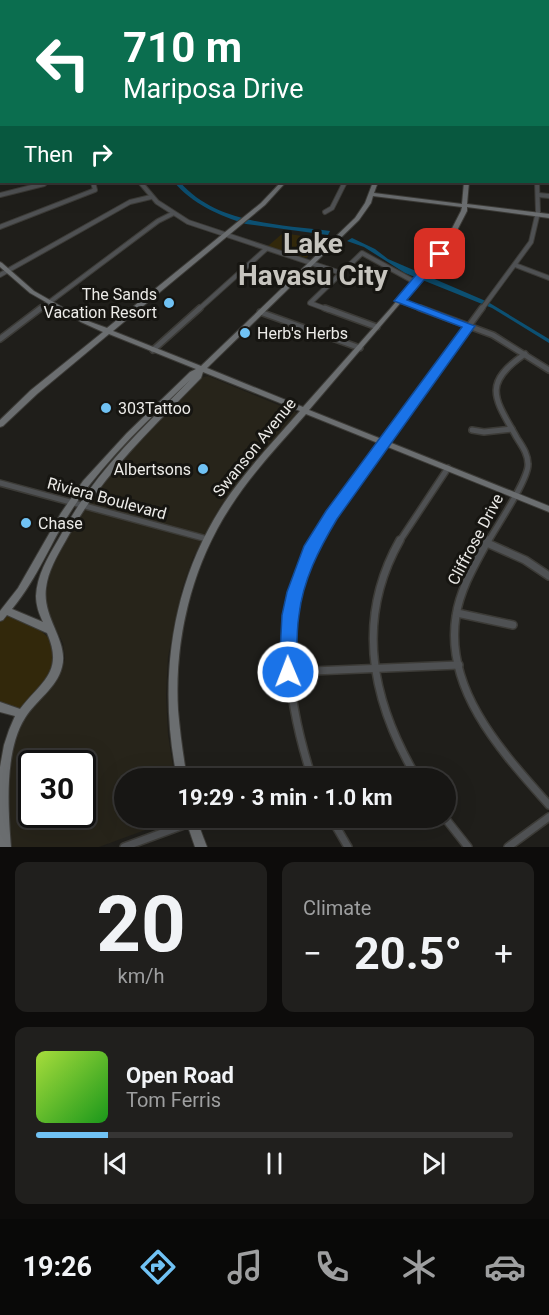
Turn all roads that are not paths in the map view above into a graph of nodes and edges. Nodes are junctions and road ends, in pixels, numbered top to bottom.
1 (93, 183) edge
2 (141, 183) edge
3 (282, 183) edge
4 (344, 183) edge
5 (375, 183) edge
6 (467, 183) edge
7 (537, 183) edge
8 (44, 184) dead end
9 (372, 194) junction
10 (0, 195) edge
11 (539, 195) junction
12 (549, 196) edge
13 (151, 197) junction
14 (466, 206) junction
15 (325, 212) dead end
16 (172, 214) junction
17 (536, 215) junction
18 (549, 216) edge
19 (0, 227) edge
20 (225, 236) junction
21 (266, 249) junction
22 (310, 263) junction
23 (0, 264) edge
24 (515, 265) junction
25 (3, 273) edge
26 (341, 273) junction
27 (419, 278) junction
28 (549, 278) edge
29 (400, 301) junction
30 (48, 303) junction
31 (260, 312) junction
32 (469, 326) junction
33 (376, 327) junction
34 (107, 332) junction
35 (0, 339) edge
36 (360, 348) junction
37 (153, 350) junction
38 (525, 354) junction
39 (201, 370) junction
40 (549, 370) edge
41 (304, 411) junction
42 (0, 424) edge
43 (134, 428) junction
44 (512, 429) junction
45 (472, 430) dead end
46 (384, 442) junction
47 (127, 448) junction
48 (448, 468) junction
49 (0, 483) edge
50 (514, 494) junction
51 (72, 502) junction
52 (82, 505) junction
53 (549, 509) edge
54 (207, 539) junction
55 (487, 543) junction
56 (549, 576) edge
57 (456, 613) junction
58 (3, 614) edge
59 (513, 625) dead end
60 (50, 630) junction
61 (459, 665) junction
62 (374, 669) junction
63 (288, 672) junction
64 (0, 707) edge
65 (21, 714) junction
66 (180, 768) edge
67 (309, 768) edge
68 (412, 768) edge
69 (549, 805) edge
70 (549, 817) edge
71 (172, 828) edge
72 (195, 828) edge
73 (336, 828) edge
74 (453, 828) edge
75 (5, 847) edge
76 (124, 847) edge
77 (201, 847) edge
78 (348, 847) edge
79 (468, 847) edge
80 (508, 847) edge

1 - 19 street
2 - 13 street
3 - 20 street
4 - 15 street
5 - 9 street
6 - 14 street, Swanson Avenue
7 - 11 street
8 - 10 street
9 - 14 street
9 - 22 street
11 - 12 street
11 - 17 street
13 - 16 street
13 - 25 street
14 - 17 street
14 - 27 street, Swanson Avenue
16 - 20 street
16 - 30 street
17 - 18 street
17 - 24 street
20 - 21 street
20 - 34 street
21 - 22 street
21 - 37 street
22 - 26 street
22 - 31 street
23 - 25 street
24 - 28 street
24 - 32 street
25 - 30 street
26 - 27 street
26 - 33 street
27 - 29 street, Swanson Avenue
29 - 32 street
29 - 33 street, Swanson Avenue
30 - 34 street
30 - 35 street
31 - 36 street
31 - 39 street
32 - 38 street
32 - 46 street
33 - 36 street, Swanson Avenue
34 - 37 street
34 - 42 street
36 - 41 street, Swanson Avenue
37 - 39 street
38 - 40 street
38 - 44 street, Cliffrose Drive
39 - 41 street
39 - 43 street
39 - 47 street
41 - 46 street
41 - 54 street, Swanson Avenue
43 - 47 street
43 - 51 street
44 - 45 street
44 - 50 street, Cliffrose Drive
46 - 48 street
46 - 63 street
47 - 52 street
48 - 50 street
48 - 62 street
49 - 51 street, Riviera Boulevard
50 - 53 street
50 - 55 street, Cliffrose Drive
51 - 52 street, Riviera Boulevard
51 - 58 street
52 - 54 street, Riviera Boulevard
52 - 60 street
54 - 66 street, Swanson Avenue
55 - 56 street
55 - 57 street, Cliffrose Drive
57 - 59 street
57 - 61 street, Cliffrose Drive
58 - 60 street
60 - 65 street
61 - 62 street
61 - 69 street, Cliffrose Drive
62 - 63 street
62 - 68 street
63 - 67 street
64 - 65 street
65 - 75 street
70 - 80 street
71 - 76 street
72 - 77 street
73 - 78 street
74 - 79 street

